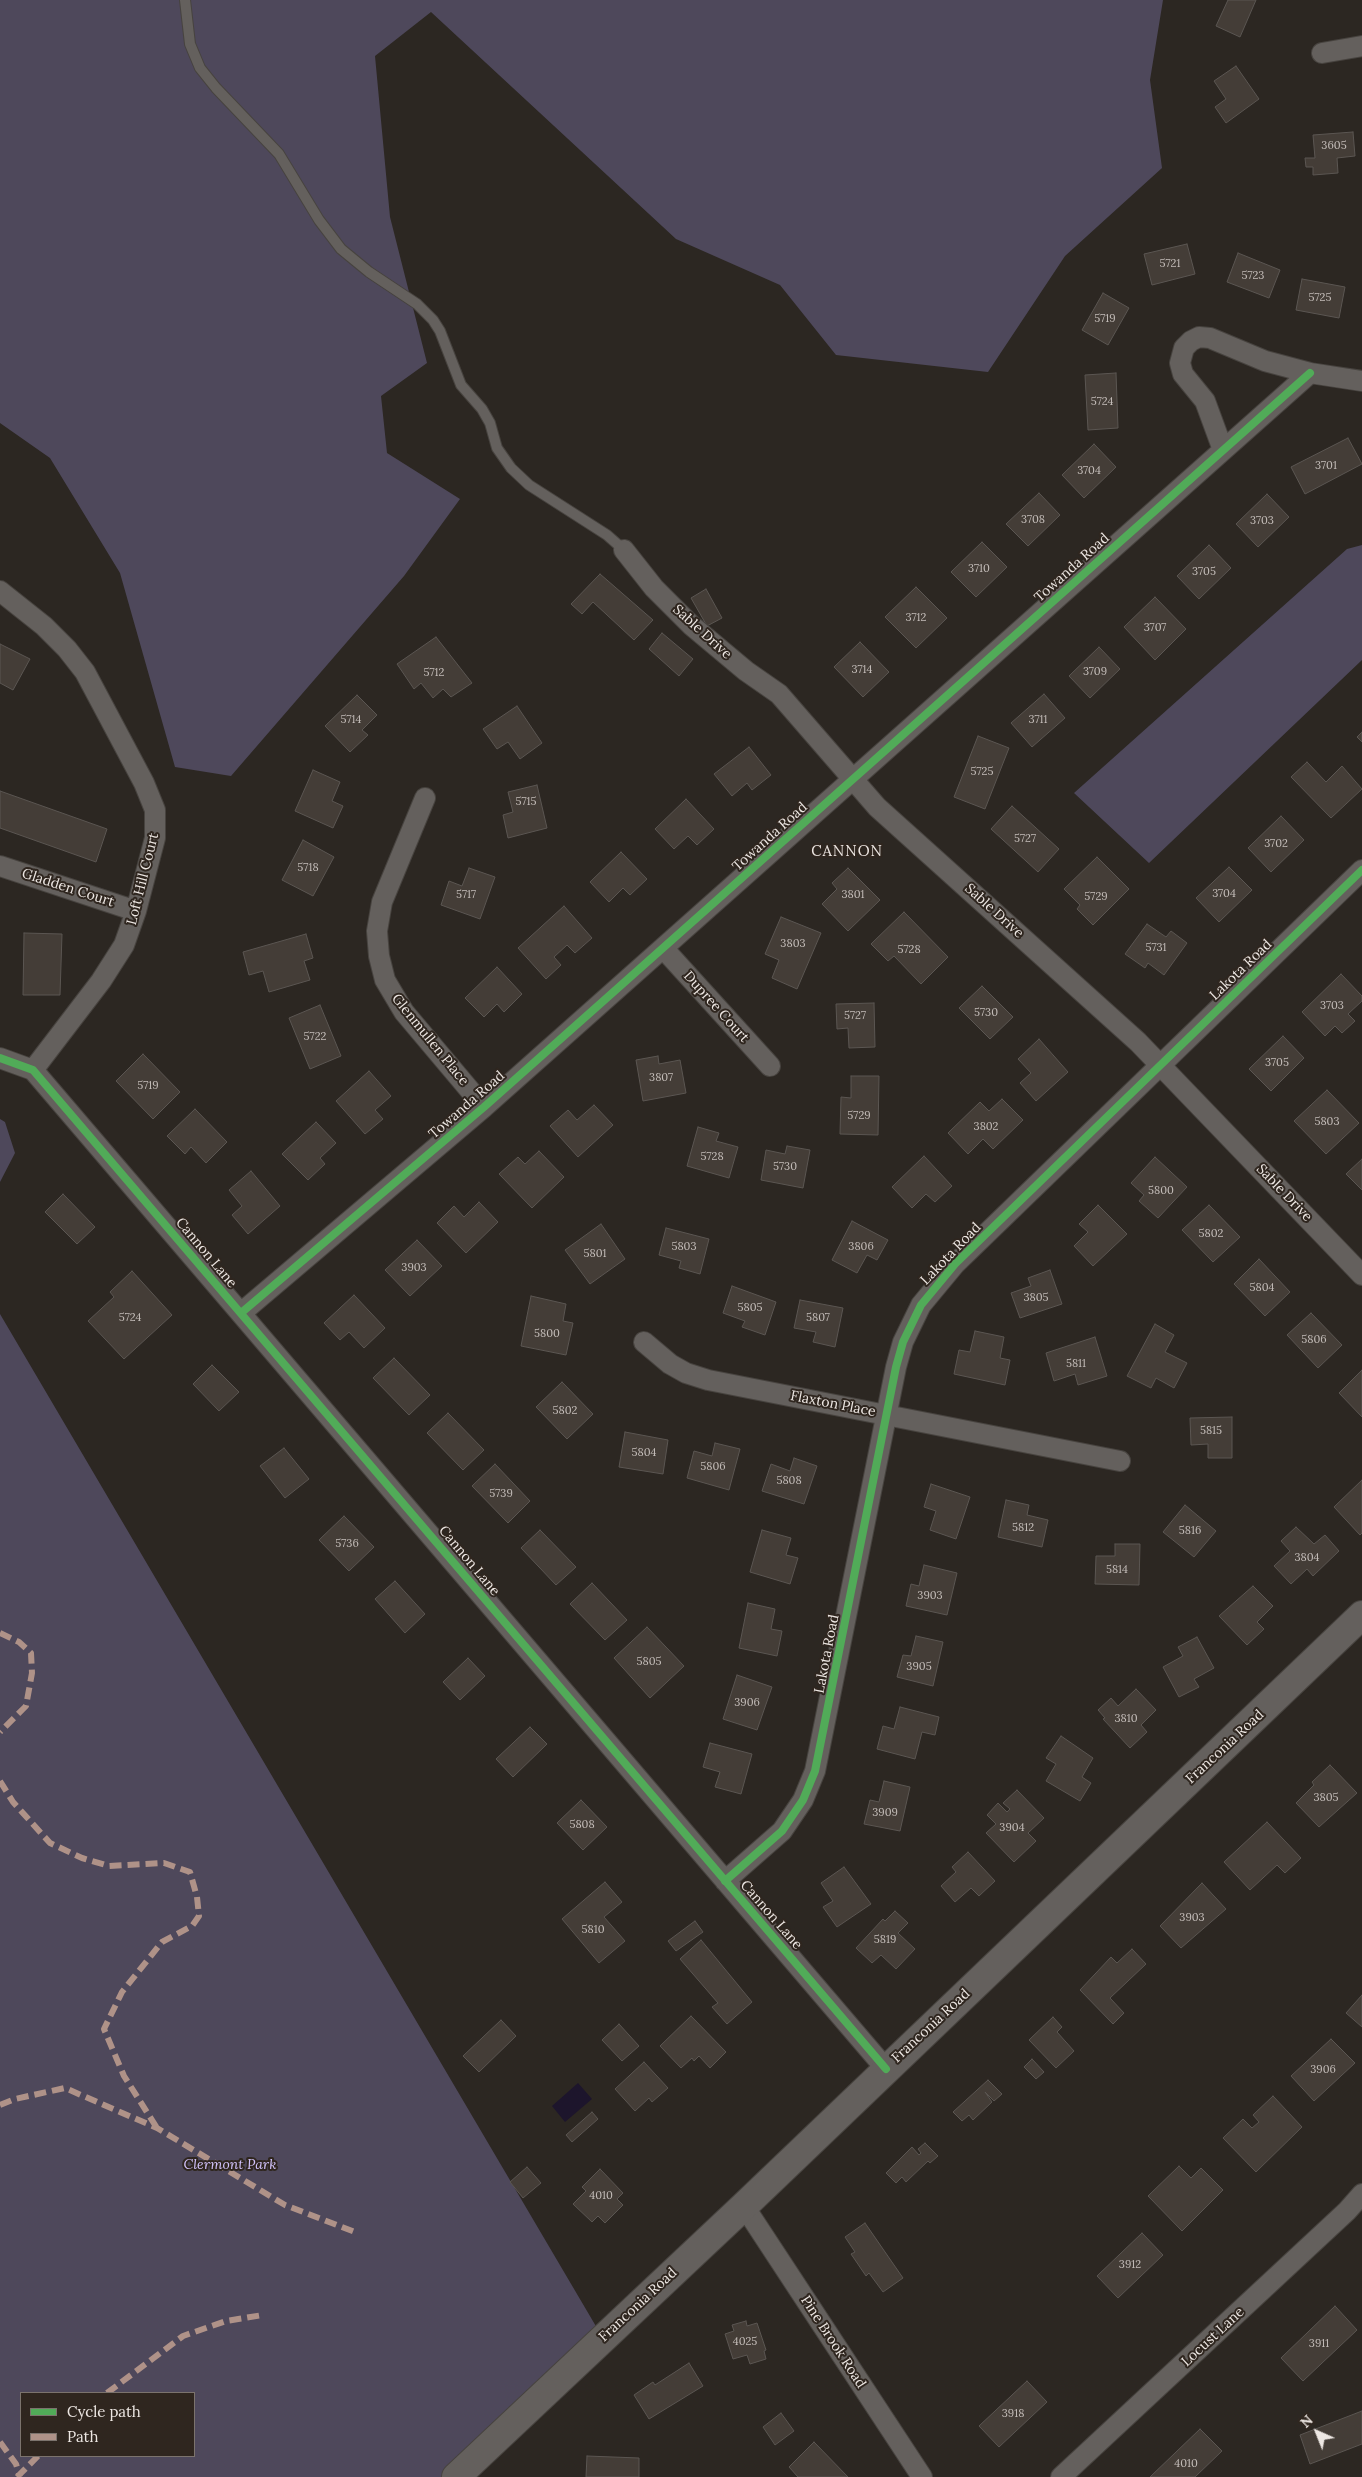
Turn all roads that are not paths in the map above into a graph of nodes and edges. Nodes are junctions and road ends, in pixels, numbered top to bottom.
1 (185, 0) edge
2 (1362, 46) edge
3 (1322, 53) dead end
4 (1310, 373) junction
5 (1362, 381) edge
6 (1223, 450) junction
7 (624, 550) joint
8 (0, 591) edge
9 (854, 779) junction
10 (425, 798) dead end
11 (0, 866) edge
12 (1362, 870) edge
13 (136, 911) junction
14 (663, 948) junction
15 (0, 1058) edge
16 (1160, 1065) junction
17 (770, 1066) dead end
18 (33, 1070) junction
19 (484, 1107) junction
20 (1362, 1275) edge
21 (241, 1313) junction
22 (644, 1342) dead end
23 (887, 1415) junction
24 (1120, 1461) dead end
25 (1362, 1615) edge
26 (725, 1881) junction
27 (886, 2069) junction
28 (1362, 2194) edge
29 (744, 2206) junction
30 (456, 2477) edge
31 (922, 2477) edge
32 (1061, 2477) edge

1 - 7 lane
2 - 3 street
4 - 5 street
4 - 6 street, Towanda Road
4 - 6 street
6 - 9 street, Towanda Road
7 - 9 street, Sable Drive
8 - 13 street, Loft Hill Court
9 - 14 street, Towanda Road
9 - 16 street, Sable Drive
10 - 19 street, Glenmullen Place
11 - 13 street, Gladden Court
12 - 16 street, Lakota Road
13 - 18 street, Loft Hill Court
14 - 17 street, Dupree Court
14 - 19 street, Towanda Road
15 - 18 street
16 - 20 street, Sable Drive
16 - 23 street, Lakota Road
18 - 21 street, Cannon Lane
19 - 21 street, Towanda Road
21 - 26 street, Cannon Lane
22 - 23 street, Flaxton Place
23 - 24 street, Flaxton Place
23 - 26 street, Lakota Road
25 - 27 main road, Franconia Road
26 - 27 street, Cannon Lane
27 - 29 main road, Franconia Road
28 - 32 street, Locust Lane
29 - 30 main road, Franconia Road
29 - 31 street, Pine Brook Road

